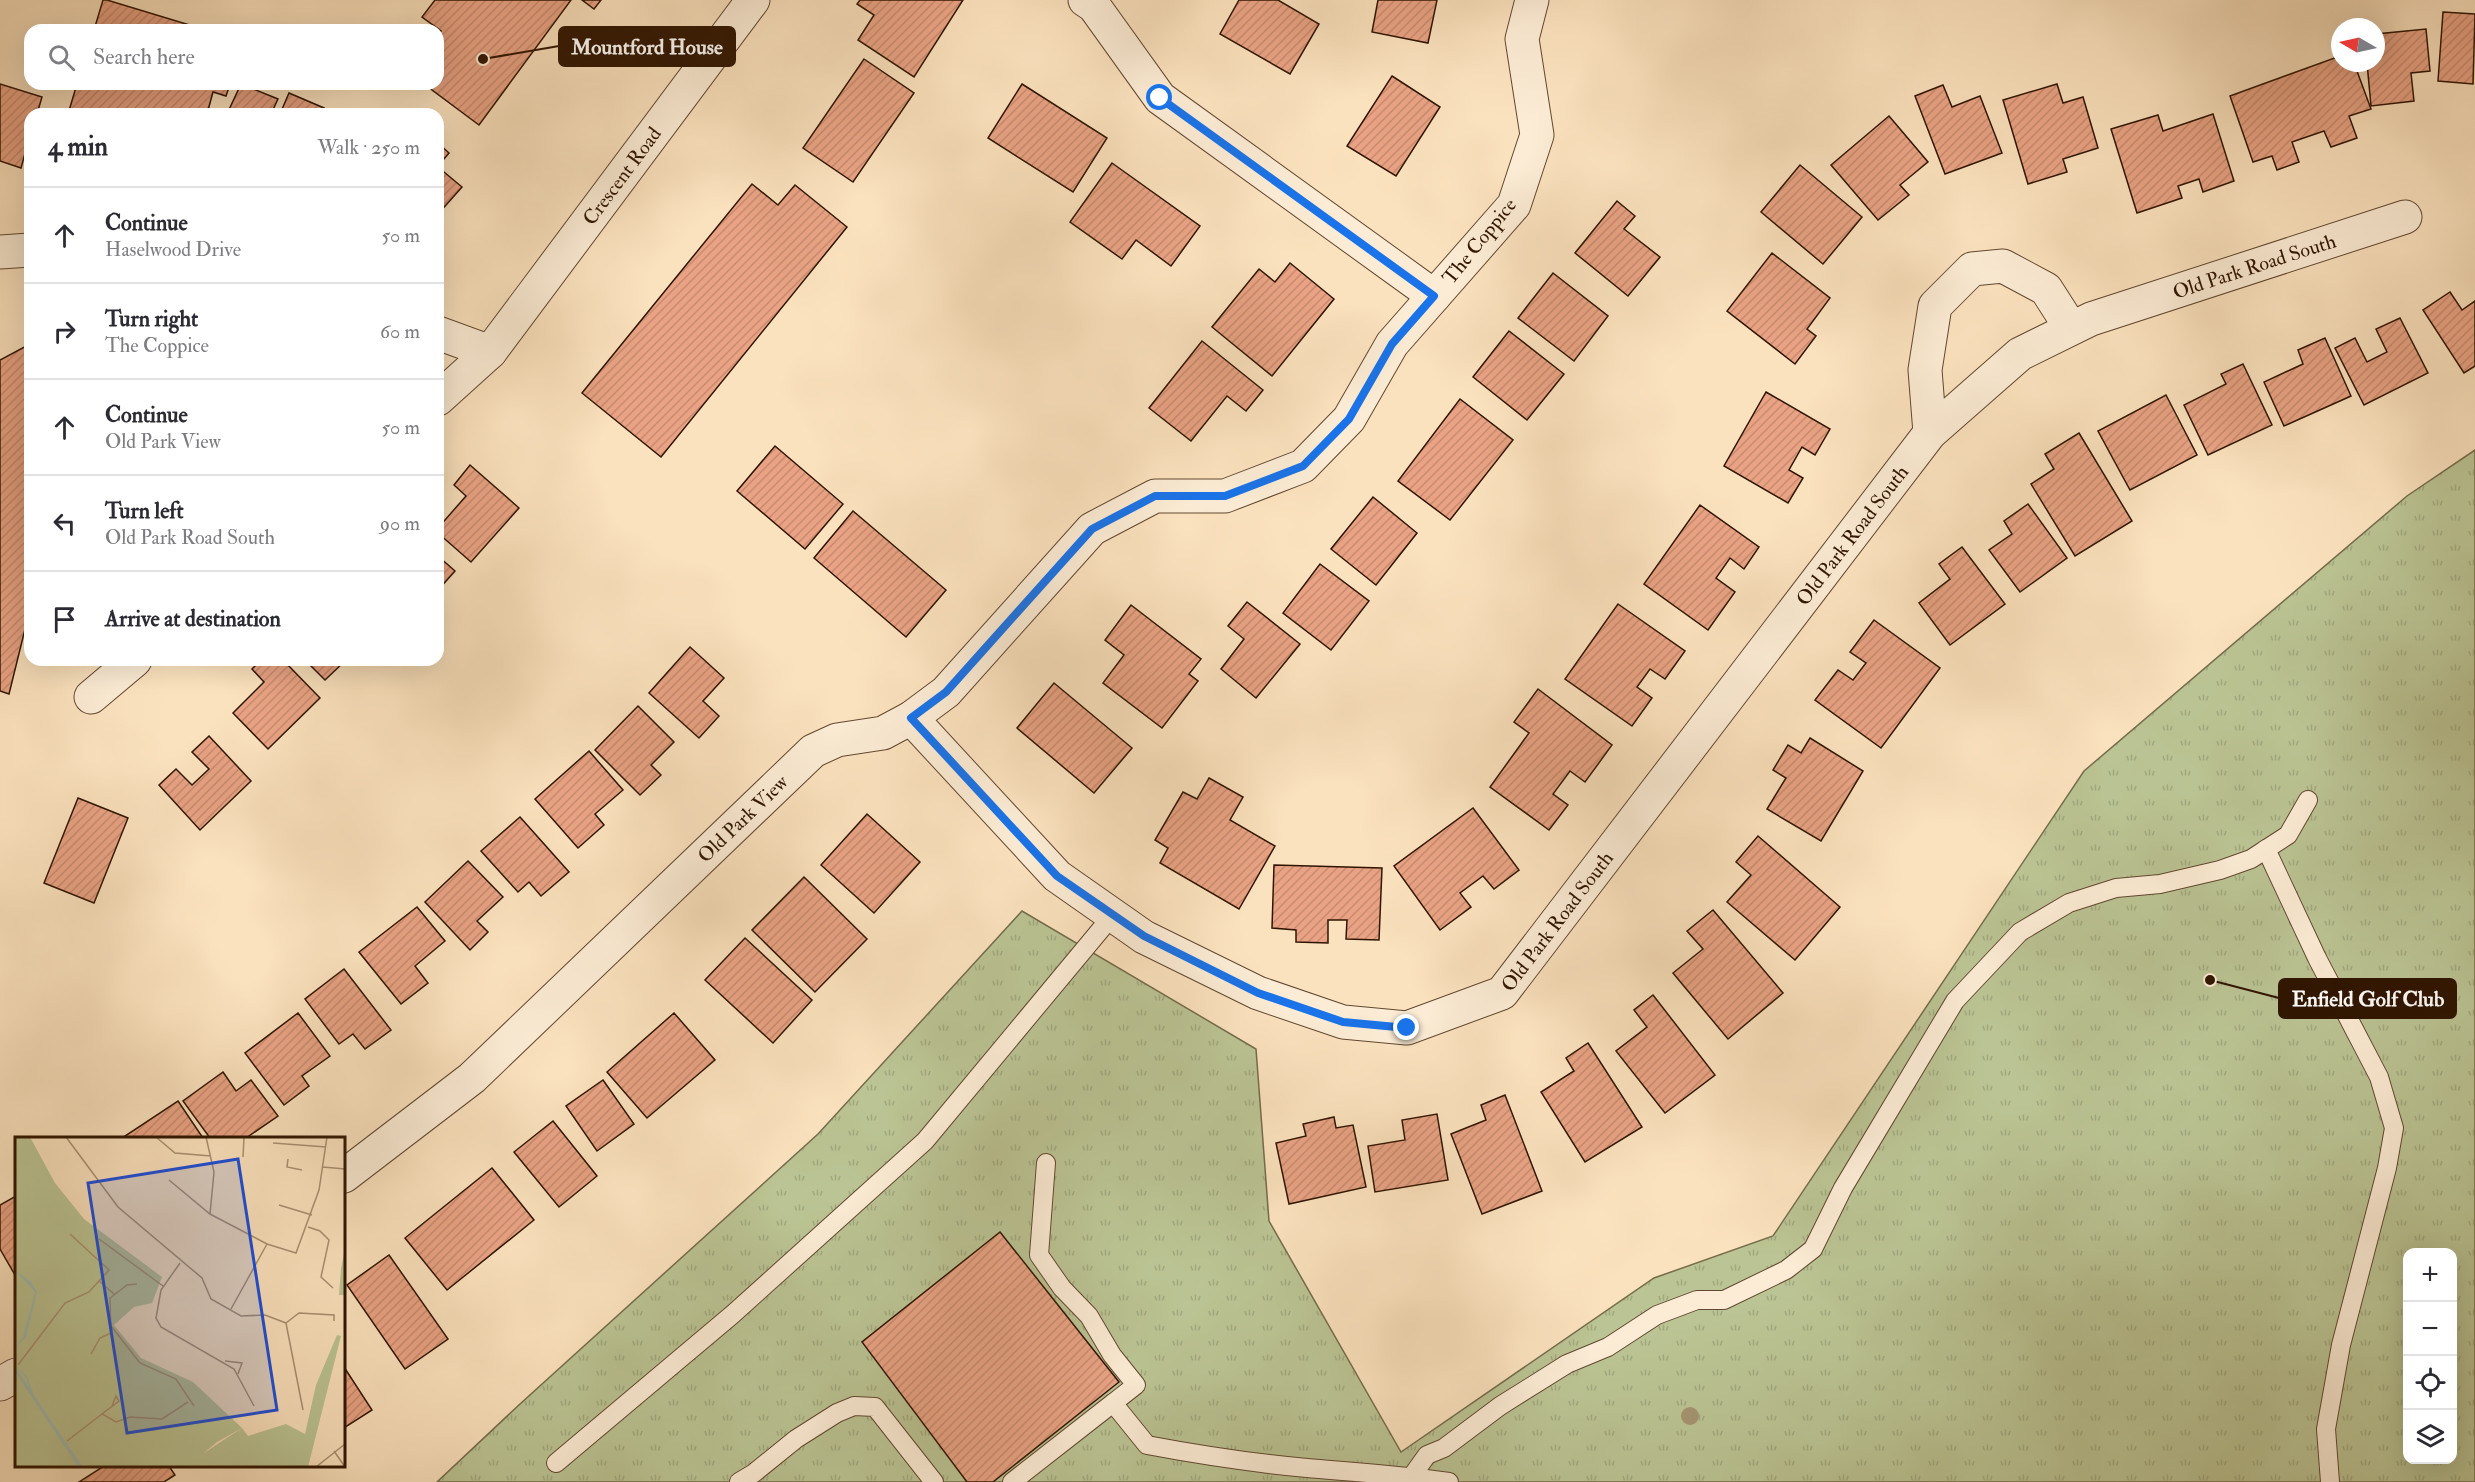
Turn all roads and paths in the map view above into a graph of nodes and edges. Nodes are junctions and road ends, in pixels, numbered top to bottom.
1 (753, 0) edge
2 (1085, 0) edge
3 (1532, 0) edge
4 (2405, 218) dead end
5 (24, 250) edge
6 (0, 252) edge
7 (1434, 296) junction
8 (2071, 328) junction
9 (444, 335) edge
10 (490, 352) junction
11 (444, 394) edge
12 (1930, 433) junction
13 (1155, 496) joint
14 (128, 666) edge
15 (91, 697) dead end
16 (911, 718) junction
17 (2308, 800) dead end
18 (2266, 849) junction
19 (1112, 916) junction
20 (1046, 1163) dead end
21 (345, 1175) edge
22 (15, 1376) edge
23 (0, 1384) edge
24 (1113, 1403) junction
25 (556, 1463) dead end
26 (1412, 1476) junction
27 (739, 1482) edge
28 (934, 1482) edge
29 (1012, 1482) edge
30 (1449, 1482) edge
31 (2330, 1482) edge

1 - 10 street, Crescent Road
2 - 7 street
3 - 7 street, The Coppice
4 - 8 street, Old Park Road South
5 - 6 street
7 - 13 street, The Coppice
8 - 12 street, Old Park Road South
8 - 12 street
9 - 10 street
10 - 11 street, Crescent Road
12 - 19 street, Old Park Road South
13 - 16 street, Old Park View
14 - 15 street
16 - 19 street, Old Park Road South
16 - 21 street, Old Park View
17 - 18 lane
18 - 26 lane
18 - 31 lane
19 - 25 lane
20 - 24 lane
22 - 23 street
24 - 26 lane
24 - 29 lane
26 - 30 lane
27 - 28 lane

